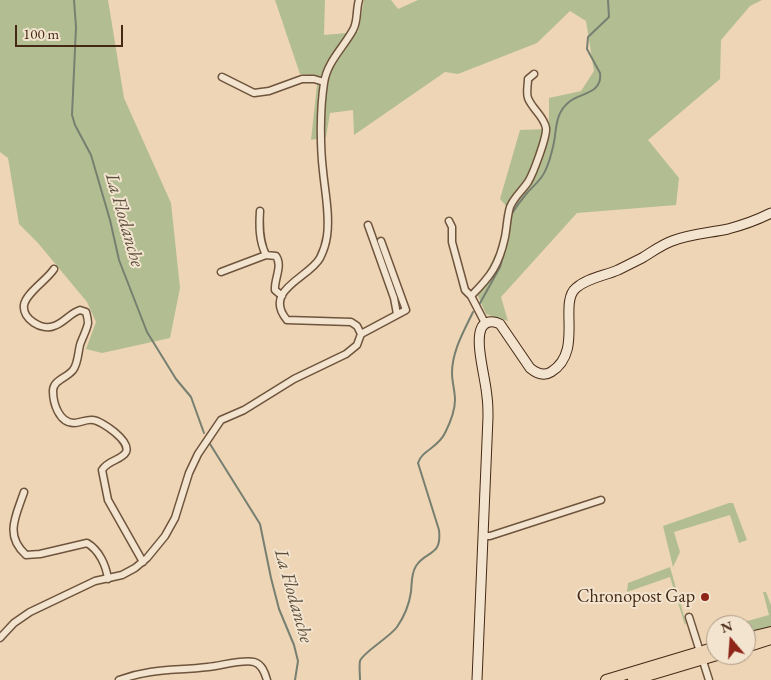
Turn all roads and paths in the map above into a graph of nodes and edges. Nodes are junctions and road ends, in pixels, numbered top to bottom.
1 (359, 0) edge
2 (534, 74) dead end
3 (222, 77) dead end
4 (324, 82) junction
5 (260, 211) dead end
6 (771, 213) edge
7 (449, 221) dead end
8 (368, 225) dead end
9 (382, 242) dead end
10 (266, 255) junction
11 (54, 269) dead end
12 (221, 272) dead end
13 (282, 296) junction
14 (471, 296) junction
15 (398, 314) junction
16 (485, 323) junction
17 (361, 334) junction
18 (24, 492) dead end
19 (601, 500) dead end
20 (484, 536) junction
21 (143, 562) junction
22 (108, 578) junction
23 (690, 617) dead end
24 (771, 632) edge
25 (756, 636) edge
26 (0, 638) edge
27 (771, 639) edge
28 (756, 643) edge
29 (706, 654) edge
30 (701, 656) junction
31 (706, 656) edge
32 (119, 680) edge
33 (267, 680) edge
34 (478, 680) edge
35 (606, 680) edge
36 (632, 680) edge
37 (708, 680) edge

1 - 4 street
2 - 14 street
3 - 4 street
4 - 13 street
5 - 10 street
6 - 16 street
7 - 14 street
8 - 15 street
9 - 15 street
10 - 12 street
10 - 13 street
11 - 21 street
13 - 17 street
14 - 16 street
15 - 17 street
16 - 20 street
17 - 21 street
18 - 22 street
19 - 20 street
20 - 34 street
21 - 22 street
22 - 26 street
23 - 30 street
24 - 25 main road
27 - 28 main road
29 - 30 main road
30 - 31 main road
30 - 35 main road
30 - 36 main road
30 - 37 street
32 - 33 street

